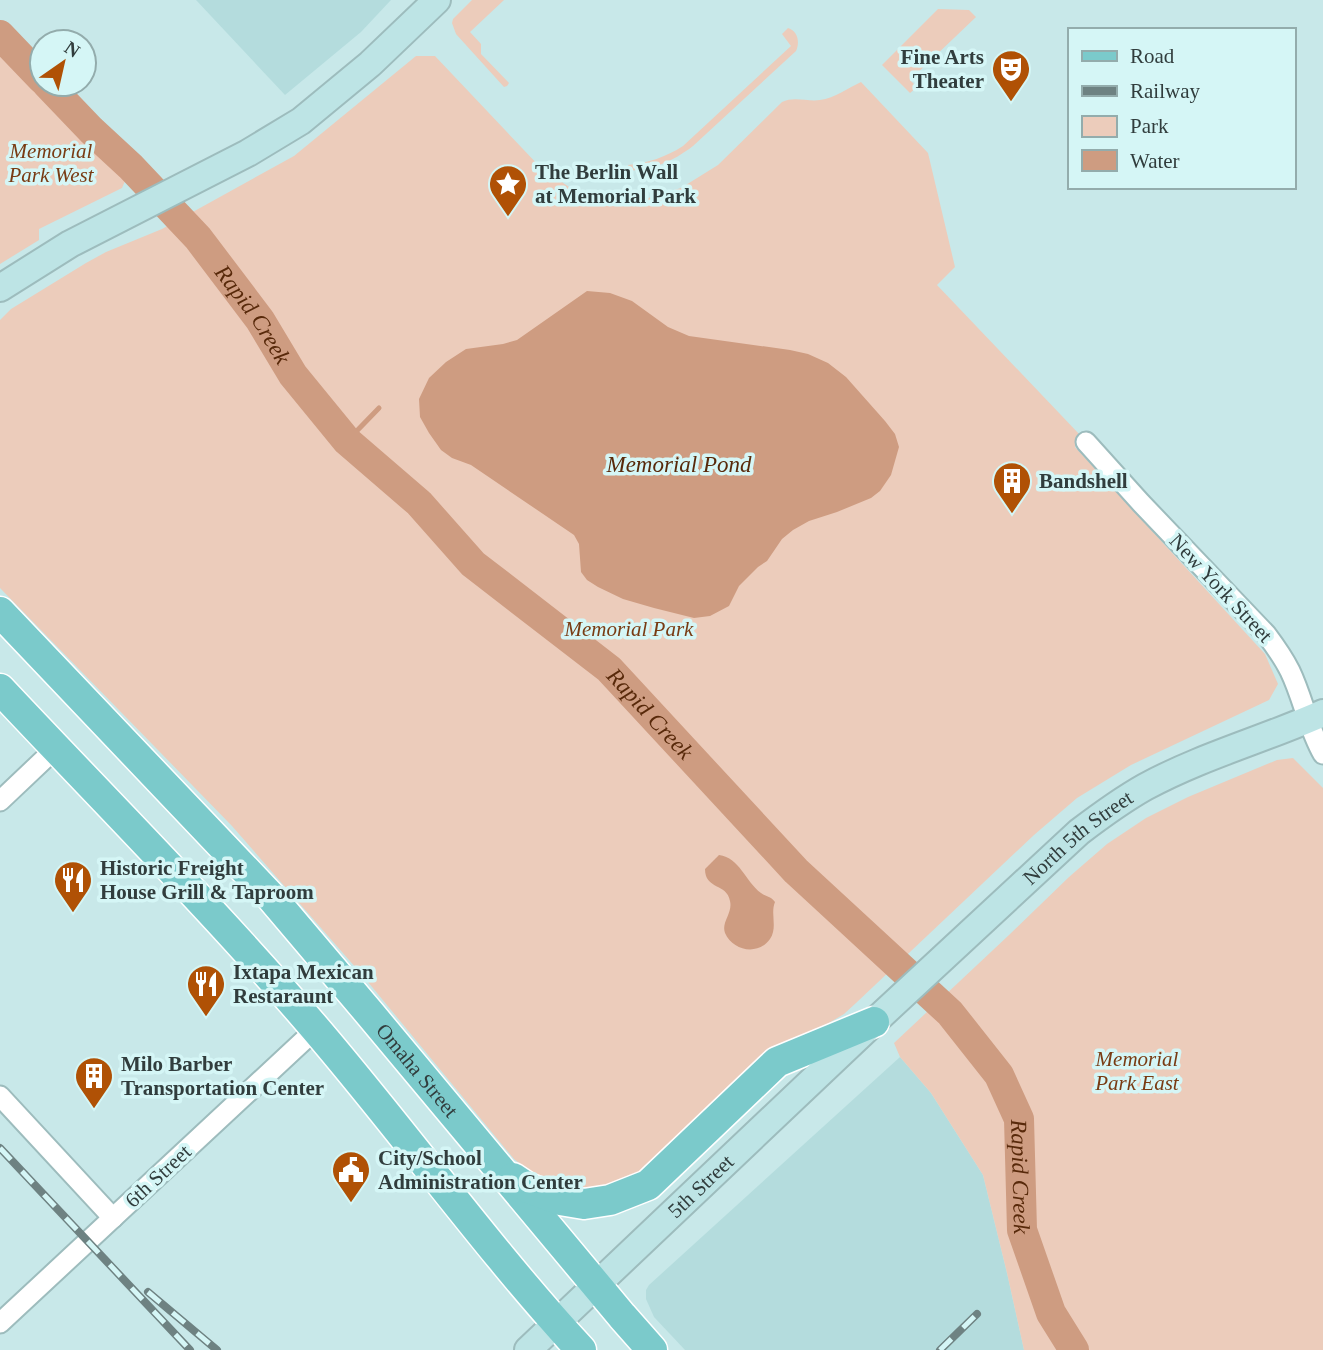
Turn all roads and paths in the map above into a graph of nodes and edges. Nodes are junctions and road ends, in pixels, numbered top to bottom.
1 (437, 0) edge
2 (0, 288) edge
3 (1086, 442) dead end
4 (0, 612) edge
5 (0, 688) edge
6 (1315, 716) edge
7 (56, 748) junction
8 (1323, 754) edge
9 (0, 801) edge
10 (874, 1022) junction
11 (316, 1029) junction
12 (0, 1096) edge
13 (498, 1168) junction
14 (113, 1218) junction
15 (596, 1285) junction
16 (0, 1323) edge
17 (556, 1323) junction
18 (528, 1350) edge
19 (581, 1350) edge
20 (652, 1350) edge

1 - 2 main road
3 - 6 street, New York Street
4 - 13 main road, Omaha Street
5 - 7 main road
6 - 8 street, New York Street
6 - 10 main road, North 5th Street
7 - 9 street
7 - 11 main road
10 - 13 main road
10 - 15 main road, 5th Street
11 - 14 street, 6th Street
11 - 17 main road
12 - 14 street
13 - 15 main road, Omaha Street
14 - 16 street, 6th Street
15 - 17 main road, 5th Street
15 - 20 main road, Omaha Street
17 - 18 main road, 5th Street
17 - 19 main road

